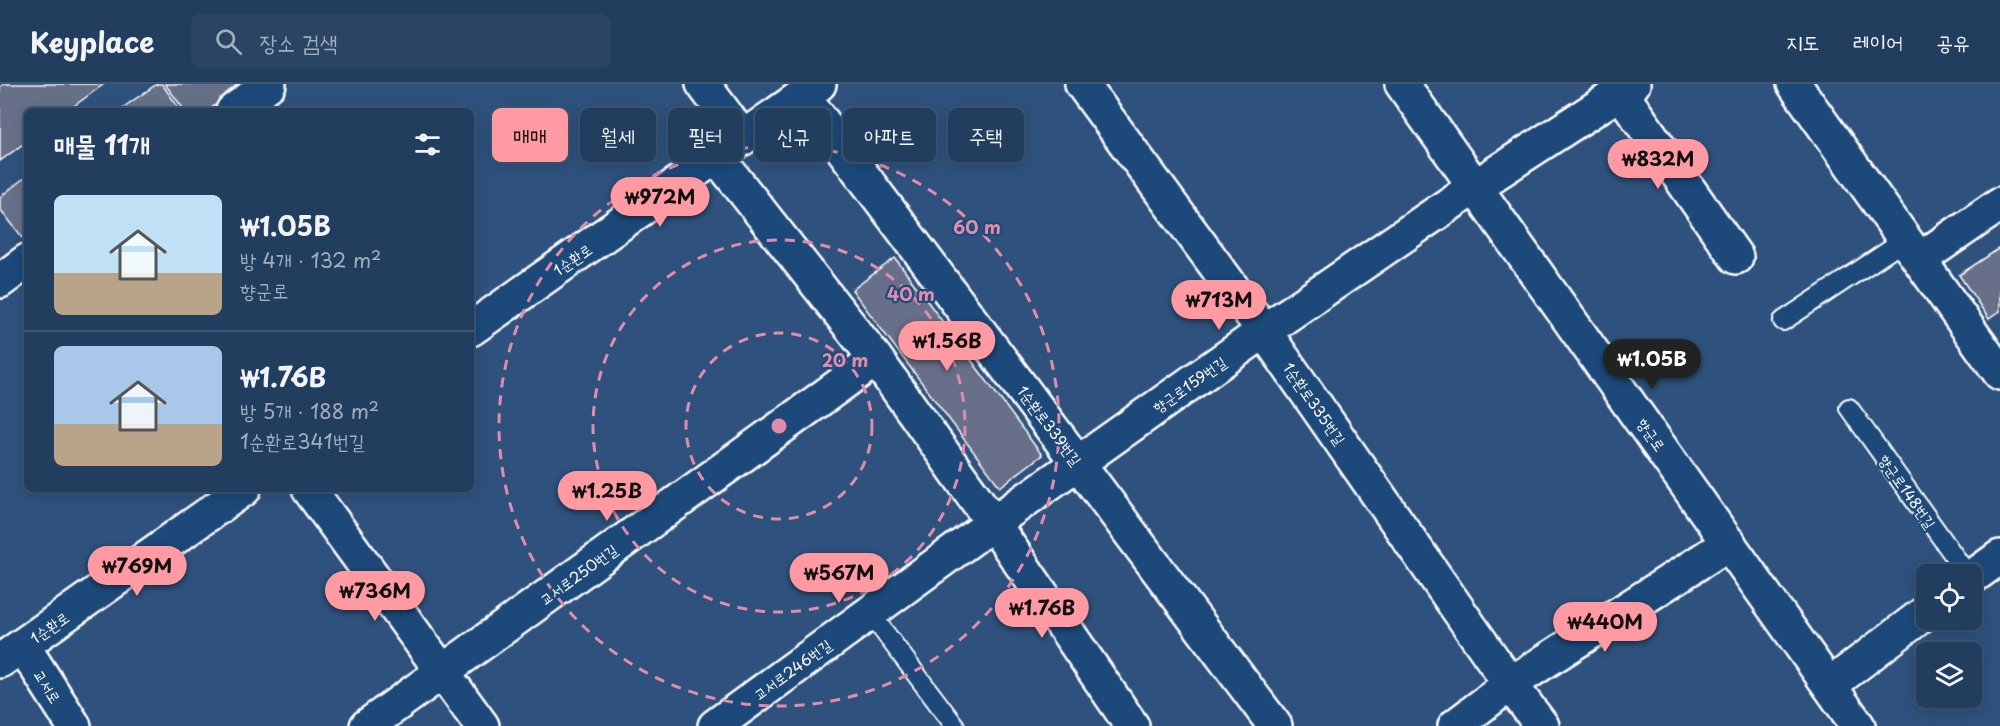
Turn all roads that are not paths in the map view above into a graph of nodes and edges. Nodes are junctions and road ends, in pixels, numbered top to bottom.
1 (269, 84) edge
2 (703, 84) edge
3 (1082, 84) edge
4 (1402, 84) edge
5 (1794, 84) edge
6 (1627, 89) edge
7 (811, 90) edge
8 (236, 108) edge
9 (721, 108) edge
10 (743, 138) edge
11 (710, 162) edge
12 (721, 162) edge
13 (1476, 186) junction
14 (2000, 204) edge
15 (1912, 249) junction
16 (1736, 256) dead end
17 (24, 263) edge
18 (0, 281) edge
19 (1783, 321) dead end
20 (474, 327) edge
21 (1264, 330) junction
22 (876, 359) junction
23 (2000, 373) edge
24 (1849, 408) dead end
25 (1078, 462) junction
26 (240, 492) edge
27 (311, 492) edge
28 (993, 523) junction
29 (1729, 543) junction
30 (2000, 557) edge
31 (1960, 564) edge
32 (1982, 570) edge
33 (870, 613) junction
34 (1916, 620) edge
35 (11, 653) edge
36 (443, 671) junction
37 (1510, 684) junction
38 (1830, 685) junction
39 (1124, 723) edge
40 (74, 726) edge
41 (367, 726) edge
42 (482, 726) edge
43 (715, 726) edge
44 (956, 726) edge
45 (1275, 726) edge
46 (1455, 726) edge
47 (1542, 726) edge
48 (1858, 726) edge

1 - 8 street
2 - 9 street
3 - 21 street, 1순환로335번길
4 - 13 street, 향군로
5 - 15 street
6 - 13 street, 향군로159번길
6 - 16 street
7 - 10 street, 1순환로
7 - 25 street, 1순환로339번길
11 - 20 street, 1순환로
12 - 22 street
13 - 21 street, 향군로159번길
13 - 29 street, 향군로
14 - 15 street
15 - 19 lane
15 - 23 street
17 - 18 street
21 - 25 street, 향군로159번길
21 - 37 street, 1순환로335번길
22 - 28 street
22 - 36 street, 교서로250번길
24 - 31 lane, 향군로148번길
25 - 28 street, 향군로159번길
25 - 45 street, 1순환로339번길
26 - 35 street, 1순환로
27 - 36 street
28 - 33 street, 교서로246번길
28 - 39 street
29 - 37 street
29 - 38 street, 향군로
30 - 32 street
33 - 43 street, 교서로246번길
33 - 44 lane
34 - 38 street
35 - 40 street, 교서로
36 - 41 street, 교서로250번길
36 - 42 street
37 - 46 street
37 - 47 street, 1순환로335번길
38 - 48 street, 향군로

